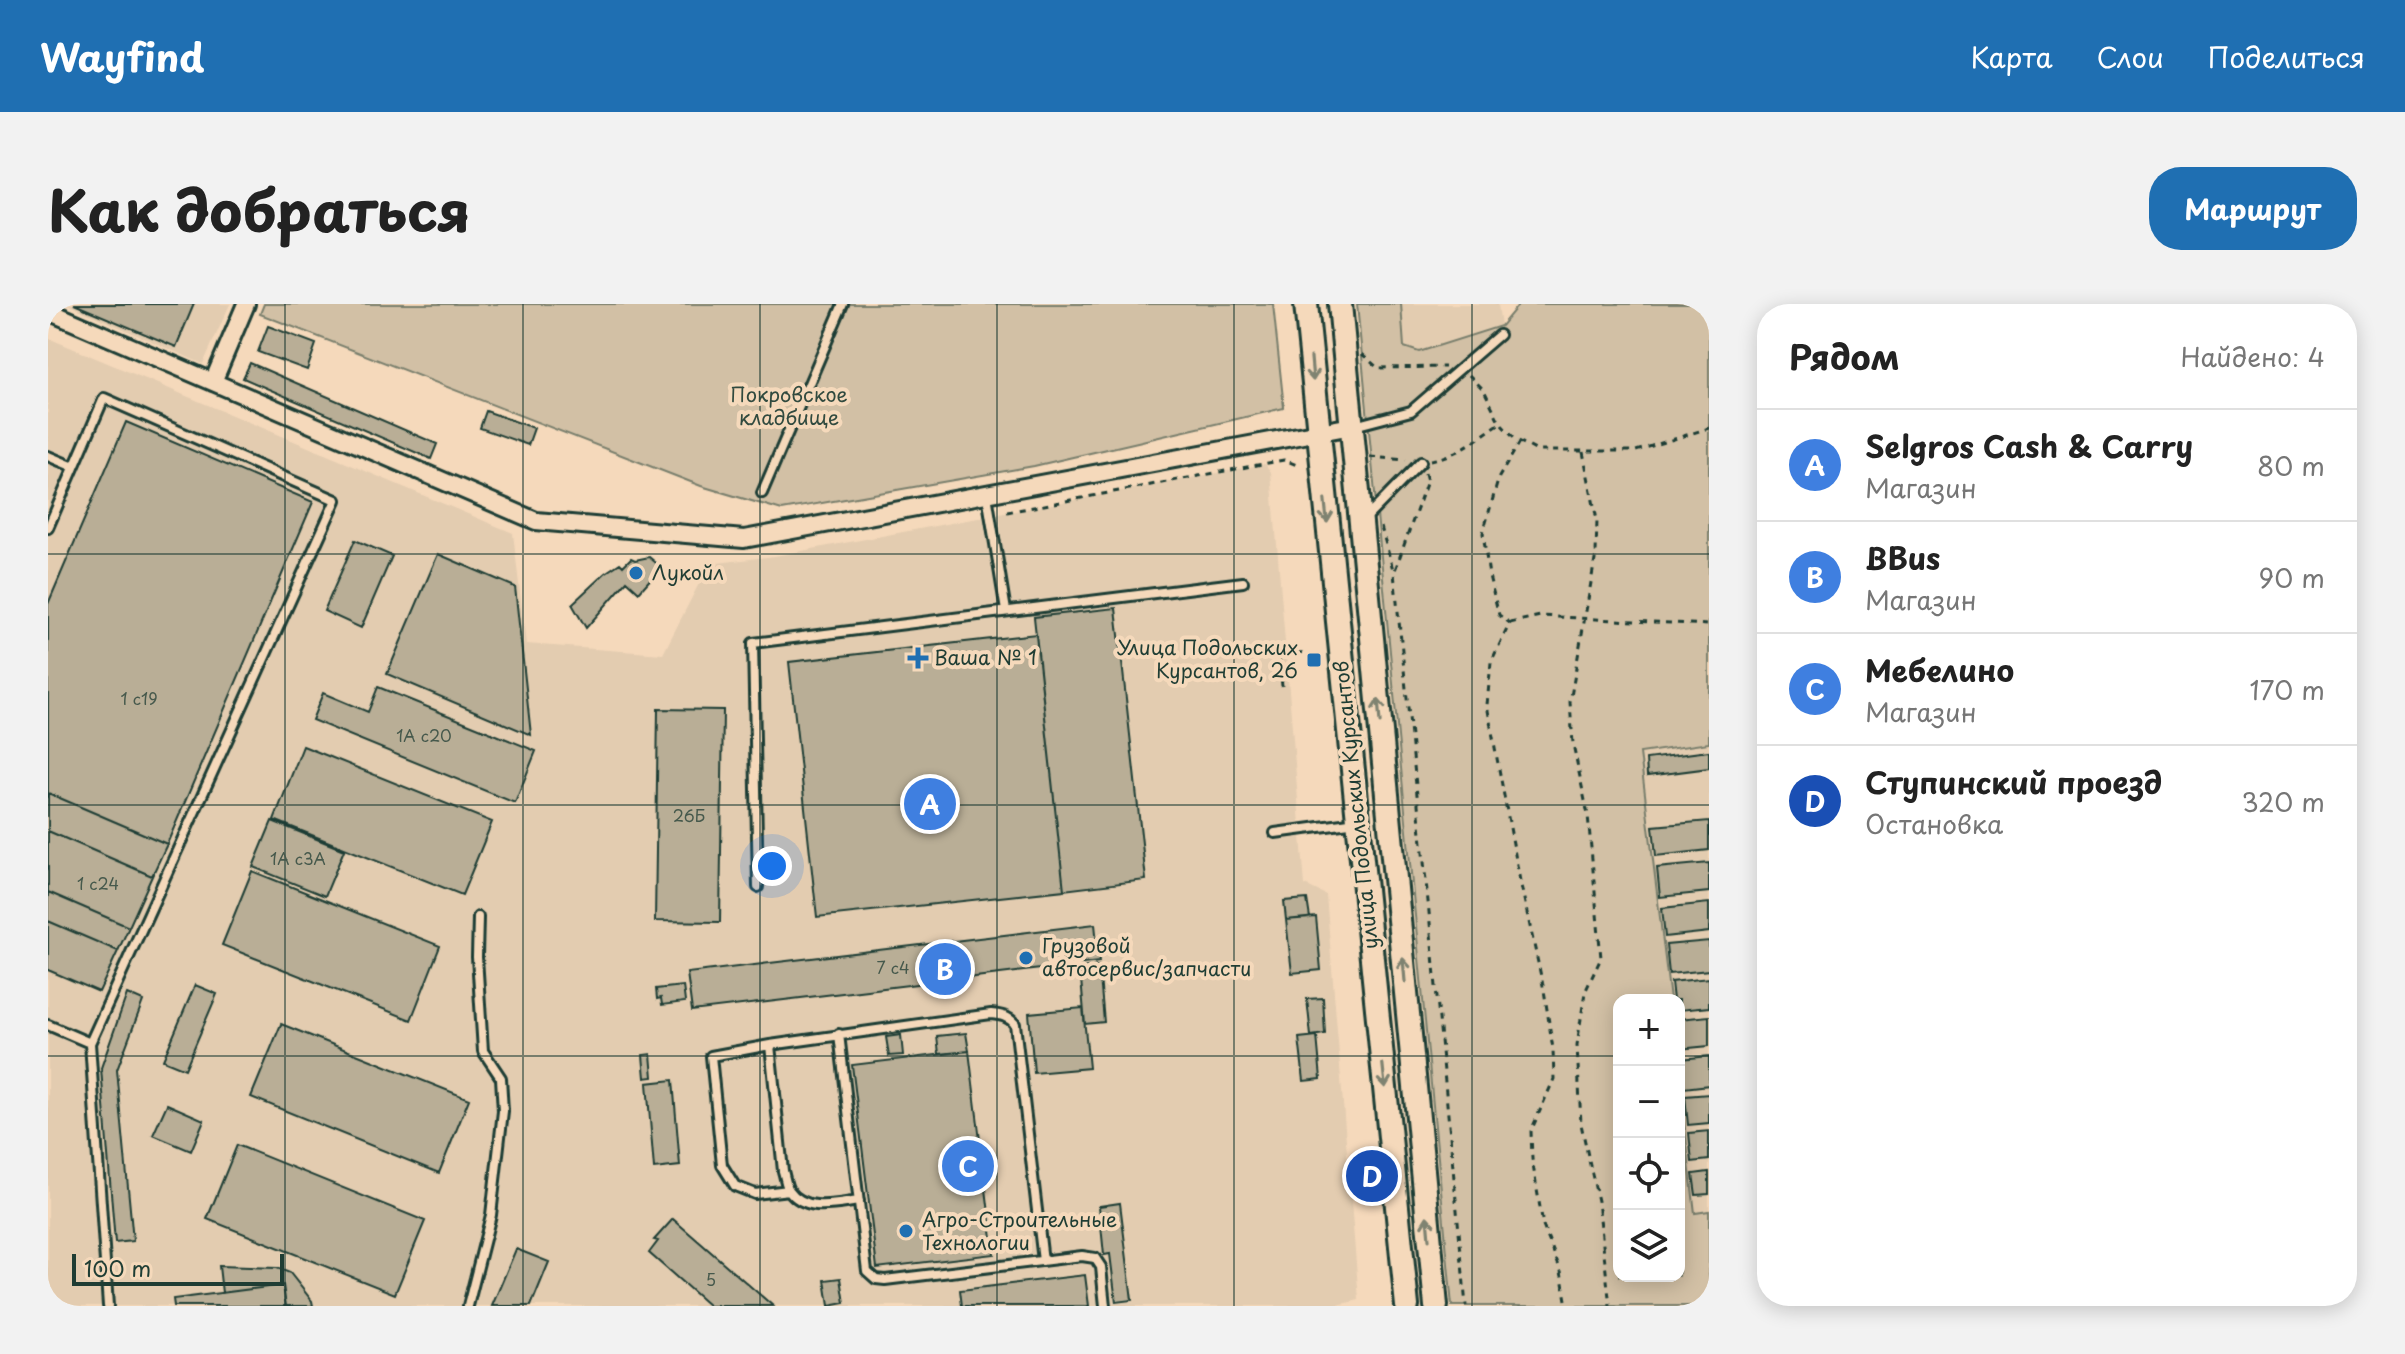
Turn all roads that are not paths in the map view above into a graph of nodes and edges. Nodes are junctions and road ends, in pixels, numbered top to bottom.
1 (246, 304) edge
2 (843, 304) edge
3 (1306, 304) edge
4 (1340, 304) edge
5 (48, 311) edge
6 (1499, 335) dead end
7 (213, 382) junction
8 (1352, 426) junction
9 (1318, 433) junction
10 (48, 456) edge
11 (1421, 462) road end
12 (74, 467) junction
13 (762, 493) dead end
14 (987, 495) junction
15 (1368, 516) junction
16 (48, 528) edge
17 (1243, 582) dead end
18 (1006, 611) junction
19 (1359, 822) junction
20 (1275, 833) dead end
21 (758, 887) dead end
22 (478, 917) dead end
23 (48, 1025) edge
24 (839, 1034) junction
25 (90, 1043) junction
26 (770, 1045) junction
27 (789, 1190) junction
28 (859, 1201) junction
29 (1043, 1261) junction
30 (108, 1306) edge
31 (468, 1306) edge
32 (1105, 1306) edge
33 (1407, 1306) edge
34 (1436, 1306) edge

1 - 7 street
2 - 13 lane
3 -> 9 main road, улица Подольских Курсантов
4 - 8 main road, улица Подольских Курсантов
5 - 7 street
6 - 8 lane
7 - 14 street
8 - 9 street
8 - 15 main road, улица Подольских Курсантов
9 - 14 street
9 -> 19 main road, улица Подольских Курсантов
10 - 12 lane
11 - 15 lane
12 - 16 lane
12 - 25 lane
14 - 18 lane
34 -> 15 main road, улица Подольских Курсантов
17 - 18 lane
18 - 21 lane
19 - 20 lane
19 -> 33 main road, улица Подольских Курсантов
22 - 31 lane
23 - 25 lane
24 - 26 lane
24 - 28 lane
24 - 29 lane
25 - 30 lane
26 - 27 lane
26 - 27 lane
27 - 28 lane
28 - 29 lane
29 - 32 lane

